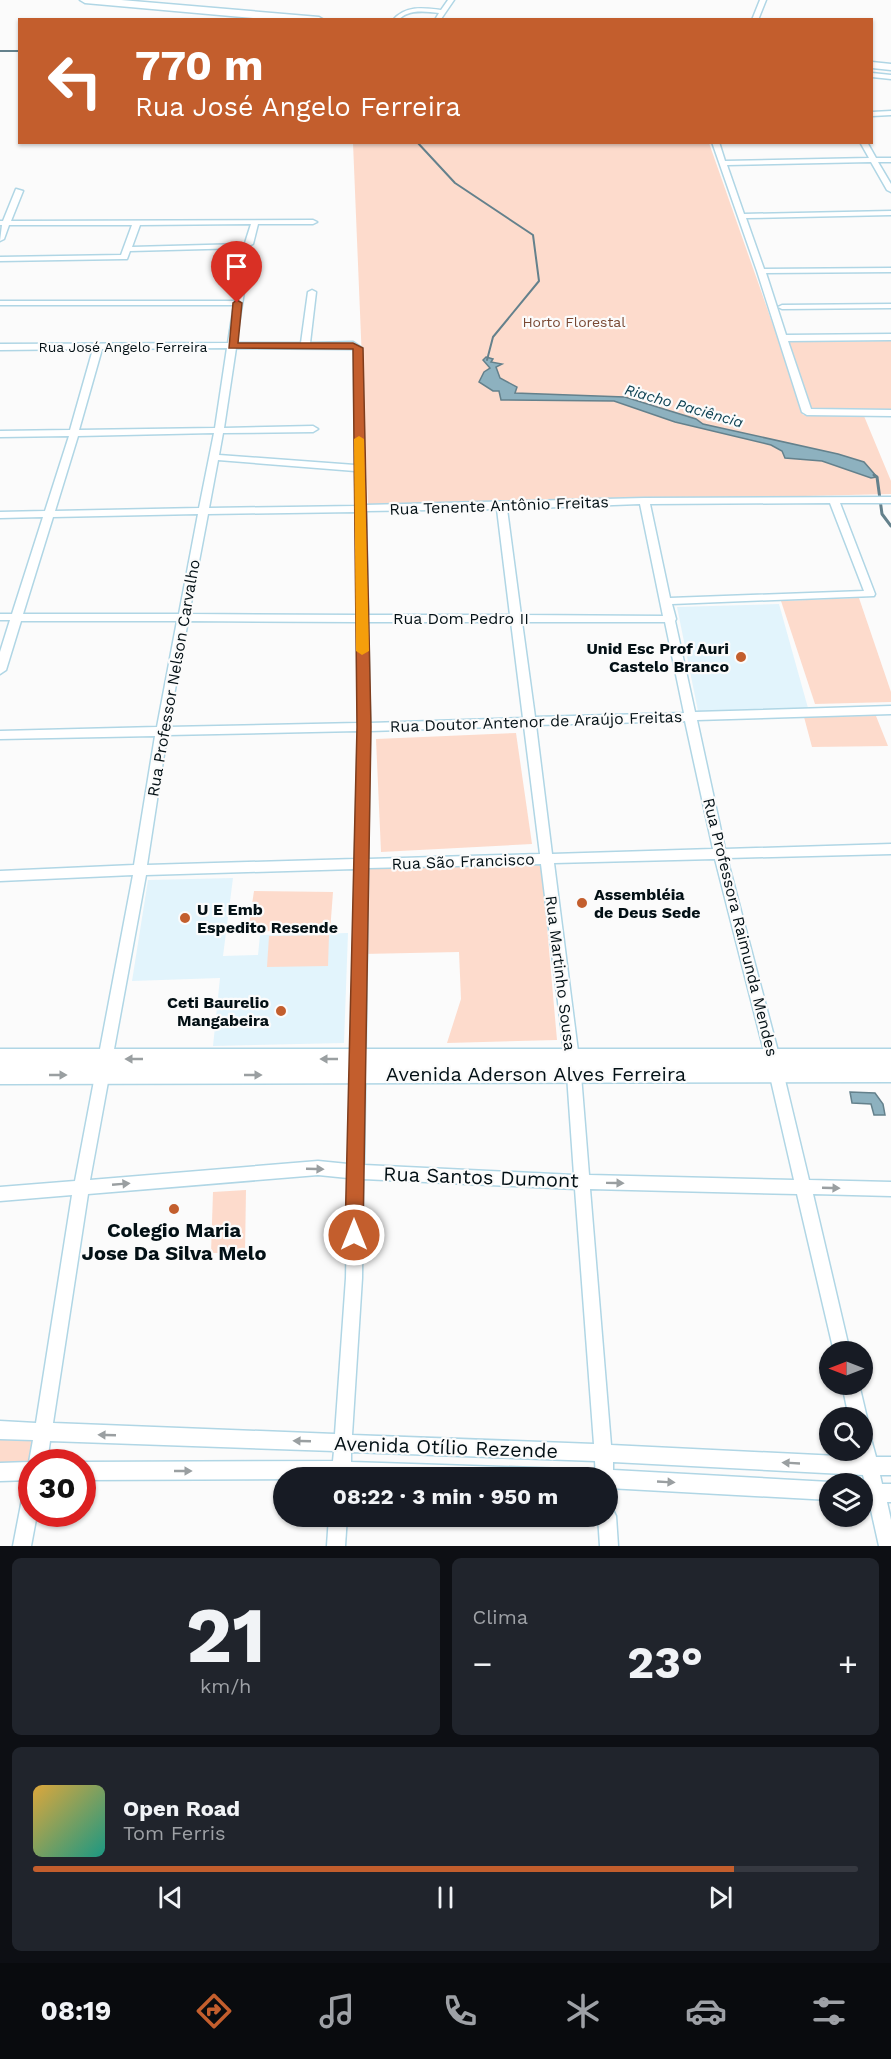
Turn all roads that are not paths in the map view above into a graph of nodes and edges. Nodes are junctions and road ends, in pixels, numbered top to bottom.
1 (85, 0) edge
2 (451, 0) edge
3 (763, 0) edge
4 (771, 0) edge
5 (768, 10) dead end
6 (443, 12) junction
7 (296, 18) edge
8 (397, 18) edge
9 (440, 18) edge
10 (756, 18) edge
11 (873, 65) edge
12 (891, 67) edge
13 (873, 75) edge
14 (891, 77) edge
15 (873, 114) edge
16 (891, 114) edge
17 (716, 144) edge
18 (864, 144) edge
19 (873, 160) junction
20 (891, 160) edge
21 (722, 163) junction
22 (891, 190) edge
23 (19, 191) dead end
24 (891, 213) edge
25 (741, 216) junction
26 (255, 222) junction
27 (313, 222) dead end
28 (3, 223) edge
29 (137, 223) junction
30 (0, 239) edge
31 (129, 249) junction
32 (0, 260) edge
33 (891, 270) edge
34 (761, 271) junction
35 (242, 279) dead end
36 (312, 292) dead end
37 (0, 303) edge
38 (237, 303) junction
39 (891, 306) edge
40 (782, 307) dead end
41 (891, 337) edge
42 (783, 338) junction
43 (233, 346) junction
44 (305, 346) junction
45 (0, 347) edge
46 (98, 347) junction
47 (891, 413) edge
48 (219, 429) junction
49 (313, 429) dead end
50 (0, 434) edge
51 (74, 434) junction
52 (213, 457) junction
53 (359, 468) junction
54 (891, 500) edge
55 (644, 501) junction
56 (834, 501) junction
57 (502, 506) junction
58 (361, 509) junction
59 (204, 510) junction
60 (48, 514) junction
61 (0, 515) edge
62 (667, 601) junction
63 (16, 616) junction
64 (184, 616) junction
65 (0, 617) edge
66 (362, 618) junction
67 (517, 619) junction
68 (671, 619) junction
69 (0, 670) edge
70 (891, 710) edge
71 (692, 717) junction
72 (530, 720) junction
73 (364, 727) junction
74 (162, 730) junction
75 (0, 735) edge
76 (891, 849) edge
77 (720, 854) junction
78 (547, 858) junction
79 (360, 864) junction
80 (140, 870) junction
81 (0, 876) edge
82 (0, 1058) edge
83 (891, 1058) edge
84 (573, 1066) junction
85 (775, 1066) junction
86 (103, 1067) junction
87 (357, 1067) junction
88 (891, 1073) edge
89 (0, 1075) edge
90 (354, 1172) junction
91 (582, 1182) junction
92 (802, 1187) junction
93 (81, 1188) junction
94 (891, 1190) edge
95 (0, 1194) edge
96 (839, 1341) edge
97 (0, 1430) edge
98 (44, 1432) junction
99 (343, 1442) junction
100 (41, 1449) edge
101 (603, 1453) junction
102 (870, 1461) edge
103 (871, 1466) junction
104 (891, 1466) edge
105 (341, 1467) edge
106 (605, 1467) edge
107 (18, 1471) edge
108 (96, 1471) edge
109 (0, 1472) edge
110 (273, 1473) edge
111 (618, 1479) edge
112 (819, 1490) edge
113 (876, 1493) edge
114 (26, 1527) edge
115 (337, 1527) edge
116 (608, 1527) edge
117 (22, 1546) edge
118 (336, 1546) edge
119 (609, 1546) edge
120 (888, 1546) edge

1 - 7 highway
2 - 6 street
3 - 10 street
4 - 5 street
6 - 8 street
6 - 9 street
11 - 12 highway
13 - 14 street
15 - 16 street
17 - 21 street
18 - 19 street
19 - 20 street
19 - 21 street
19 - 22 street
21 - 25 street
23 - 28 street
24 - 25 street
25 - 34 street
26 - 27 street
26 - 29 street
26 - 31 street
28 - 29 street
28 - 30 street
29 - 31 street
31 - 32 street
33 - 34 street
34 - 42 street
35 - 38 street, Rua Professor Nelson Carvalho
36 - 44 street
37 - 38 street
38 - 43 street, Rua Professor Nelson Carvalho
39 - 40 street
41 - 42 street
42 - 47 street
43 - 44 street, Rua José Angelo Ferreira
43 - 46 street, Rua José Angelo Ferreira
43 - 48 street, Rua Professor Nelson Carvalho
44 - 53 street, Rua José Angelo Ferreira
45 - 46 street, Rua José Angelo Ferreira
46 - 51 street
48 - 49 street
48 - 51 street
48 - 52 street, Rua Professor Nelson Carvalho
50 - 51 street
51 - 60 street
52 - 53 street
52 - 59 street, Rua Professor Nelson Carvalho
53 - 58 street
54 - 56 street, Rua Tenente Antônio Freitas
55 - 56 street, Rua Tenente Antônio Freitas
55 - 57 street, Rua Tenente Antônio Freitas
55 - 62 street, Rua Professora Raimunda Mendes
56 - 62 street
57 - 58 street, Rua Tenente Antônio Freitas
57 - 67 street, Rua Martinho Sousa
58 - 59 street, Rua Tenente Antônio Freitas
58 - 66 street
59 - 60 street, Rua Tenente Antônio Freitas
59 - 64 street, Rua Professor Nelson Carvalho
60 - 61 street, Rua Tenente Antônio Freitas
60 - 63 street
62 - 68 street, Rua Professora Raimunda Mendes
63 - 64 street, Rua Dom Pedro II
63 - 65 street, Rua Dom Pedro II
63 - 69 street
64 - 66 street, Rua Dom Pedro II
64 - 74 street, Rua Professor Nelson Carvalho
66 - 67 street, Rua Dom Pedro II
66 - 73 street
67 - 68 street, Rua Dom Pedro II
67 - 72 street, Rua Martinho Sousa
68 - 71 street, Rua Professora Raimunda Mendes
70 - 71 street, Rua Doutor Antenor de Araújo Freitas
71 - 72 street, Rua Doutor Antenor de Araújo Freitas
71 - 77 street, Rua Professora Raimunda Mendes
72 - 73 street, Rua Doutor Antenor de Araújo Freitas
72 - 78 street, Rua Martinho Sousa
73 - 74 street, Rua Doutor Antenor de Araújo Freitas
73 - 79 street
74 - 75 street, Rua Doutor Antenor de Araújo Freitas
74 - 80 street, Rua Professor Nelson Carvalho
76 - 77 street, Rua São Francisco
77 - 78 street, Rua São Francisco
77 - 85 street, Rua Professora Raimunda Mendes
78 - 79 street, Rua São Francisco
78 - 84 street, Rua Martinho Sousa
79 - 80 street, Rua São Francisco
79 - 87 street
80 - 81 street, Rua São Francisco
80 - 86 street, Rua Professor Nelson Carvalho
82 - 86 main road, Avenida Aderson Alves Ferreira
83 - 85 main road, Avenida Aderson Alves Ferreira
84 - 85 main road, Avenida Aderson Alves Ferreira
84 - 87 main road, Avenida Aderson Alves Ferreira
84 - 91 street, Rua Martinho Sousa
85 - 88 main road, Avenida Aderson Alves Ferreira
85 - 92 street, Rua Professora Raimunda Mendes
86 - 87 main road, Avenida Aderson Alves Ferreira
89 -> 86 main road, Avenida Aderson Alves Ferreira
86 - 93 street, Rua Professor Nelson Carvalho
87 - 90 street
90 - 91 street, Rua Santos Dumont
93 -> 90 street, Rua Santos Dumont
90 - 99 street
91 -> 92 street, Rua Santos Dumont
91 - 101 street, Rua Martinho Sousa
92 -> 94 street, Rua Santos Dumont
92 - 96 street, Rua Professora Raimunda Mendes
93 - 95 street, Rua Santos Dumont
93 - 98 street, Rua Professor Nelson Carvalho
97 - 98 street, Avenida Otílio Rezende
99 -> 98 street, Avenida Otílio Rezende
98 - 100 street, Rua Professor Nelson Carvalho
99 - 101 street, Avenida Otílio Rezende
99 - 105 street
103 -> 101 street, Avenida Otílio Rezende
101 - 106 street, Rua Martinho Sousa
102 - 103 street
103 - 104 street, Avenida Otílio Rezende
103 - 113 street
107 - 109 street
108 -> 110 street, Avenida Otílio Rezende
111 -> 112 street
113 - 120 street
114 - 117 street
115 - 118 street
116 - 119 street

